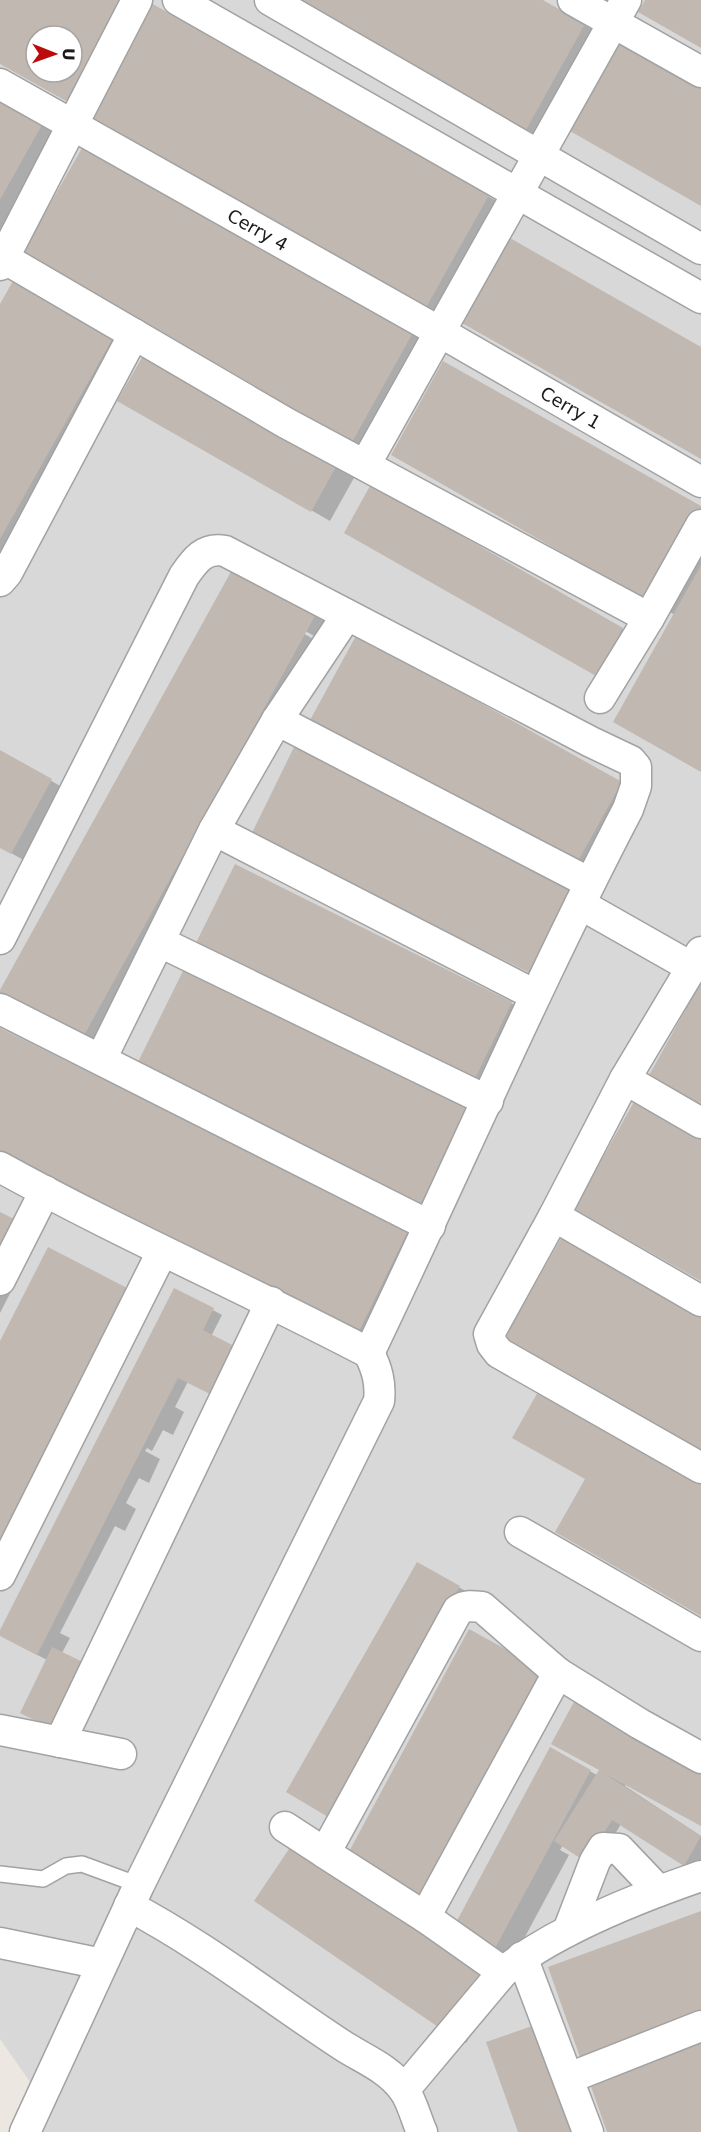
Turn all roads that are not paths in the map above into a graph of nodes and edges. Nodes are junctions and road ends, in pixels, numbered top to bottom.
1 (137, 0) edge
2 (178, 0) edge
3 (270, 0) edge
4 (573, 0) edge
5 (620, 11) edge
6 (701, 72) edge
7 (0, 84) edge
8 (74, 125) junction
9 (540, 155) junction
10 (518, 194) junction
11 (701, 249) edge
12 (1, 260) edge
13 (701, 298) edge
14 (440, 332) junction
15 (134, 333) junction
16 (366, 465) junction
17 (701, 482) edge
18 (701, 525) edge
19 (0, 581) edge
20 (347, 615) junction
21 (649, 618) junction
22 (600, 698) dead end
23 (277, 720) junction
24 (214, 830) junction
25 (585, 894) junction
26 (0, 939) edge
27 (160, 942) junction
28 (687, 958) edge
29 (535, 995) junction
30 (0, 1009) edge
31 (101, 1059) junction
32 (625, 1079) junction
33 (488, 1101) junction
34 (701, 1123) edge
35 (0, 1167) edge
36 (45, 1191) junction
37 (554, 1216) junction
38 (430, 1226) junction
39 (162, 1252) junction
40 (0, 1280) edge
41 (701, 1301) edge
42 (271, 1302) junction
43 (369, 1353) junction
44 (701, 1468) edge
45 (520, 1532) dead end
46 (0, 1575) edge
47 (701, 1636) edge
48 (558, 1673) junction
49 (0, 1730) edge
50 (60, 1742) junction
51 (121, 1754) dead end
52 (701, 1758) edge
53 (285, 1827) dead end
54 (325, 1853) junction
55 (0, 1874) edge
56 (701, 1876) edge
57 (659, 1891) junction
58 (134, 1896) junction
59 (425, 1917) junction
60 (568, 1931) junction
61 (0, 1943) edge
62 (102, 1964) junction
63 (513, 1964) junction
64 (701, 2026) edge
65 (569, 2078) junction
66 (404, 2090) junction
67 (25, 2132) edge
68 (422, 2132) edge
69 (588, 2132) edge

1 - 8 street
2 - 10 street
3 - 9 street
4 - 5 street
5 - 6 street
5 - 9 street
7 - 8 street, Cerry 4
8 - 12 street
8 - 14 street, Cerry 4
9 - 10 street
9 - 11 street
10 - 13 street
10 - 14 street
12 - 15 street
14 - 16 street
14 - 17 street, Cerry 1
15 - 16 street
15 - 19 street
16 - 21 street
18 - 21 street
20 - 23 street
20 - 25 street
20 - 26 street
21 - 22 street
23 - 24 street
23 - 25 street
24 - 27 street
24 - 29 street
25 - 28 street
25 - 29 street
27 - 31 street
27 - 33 street
28 - 32 street
29 - 33 street
30 - 31 street
31 - 38 street
32 - 34 street
32 - 37 street
33 - 38 street
35 - 36 street
36 - 39 street
36 - 40 street
37 - 41 street
37 - 44 street
38 - 43 street
39 - 42 street
39 - 46 street
42 - 43 street
42 - 50 street
43 - 58 street
45 - 47 street
48 - 52 street
48 - 54 street
48 - 59 street
49 - 50 street
50 - 51 street
53 - 54 street
54 - 59 street
55 - 58 lane
56 - 57 street
57 - 60 street
57 - 60 street
58 - 62 street
58 - 66 street
59 - 63 street
60 - 63 street
61 - 62 street
62 - 67 street
63 - 65 street
63 - 66 street
64 - 65 street
65 - 69 street
66 - 68 street

